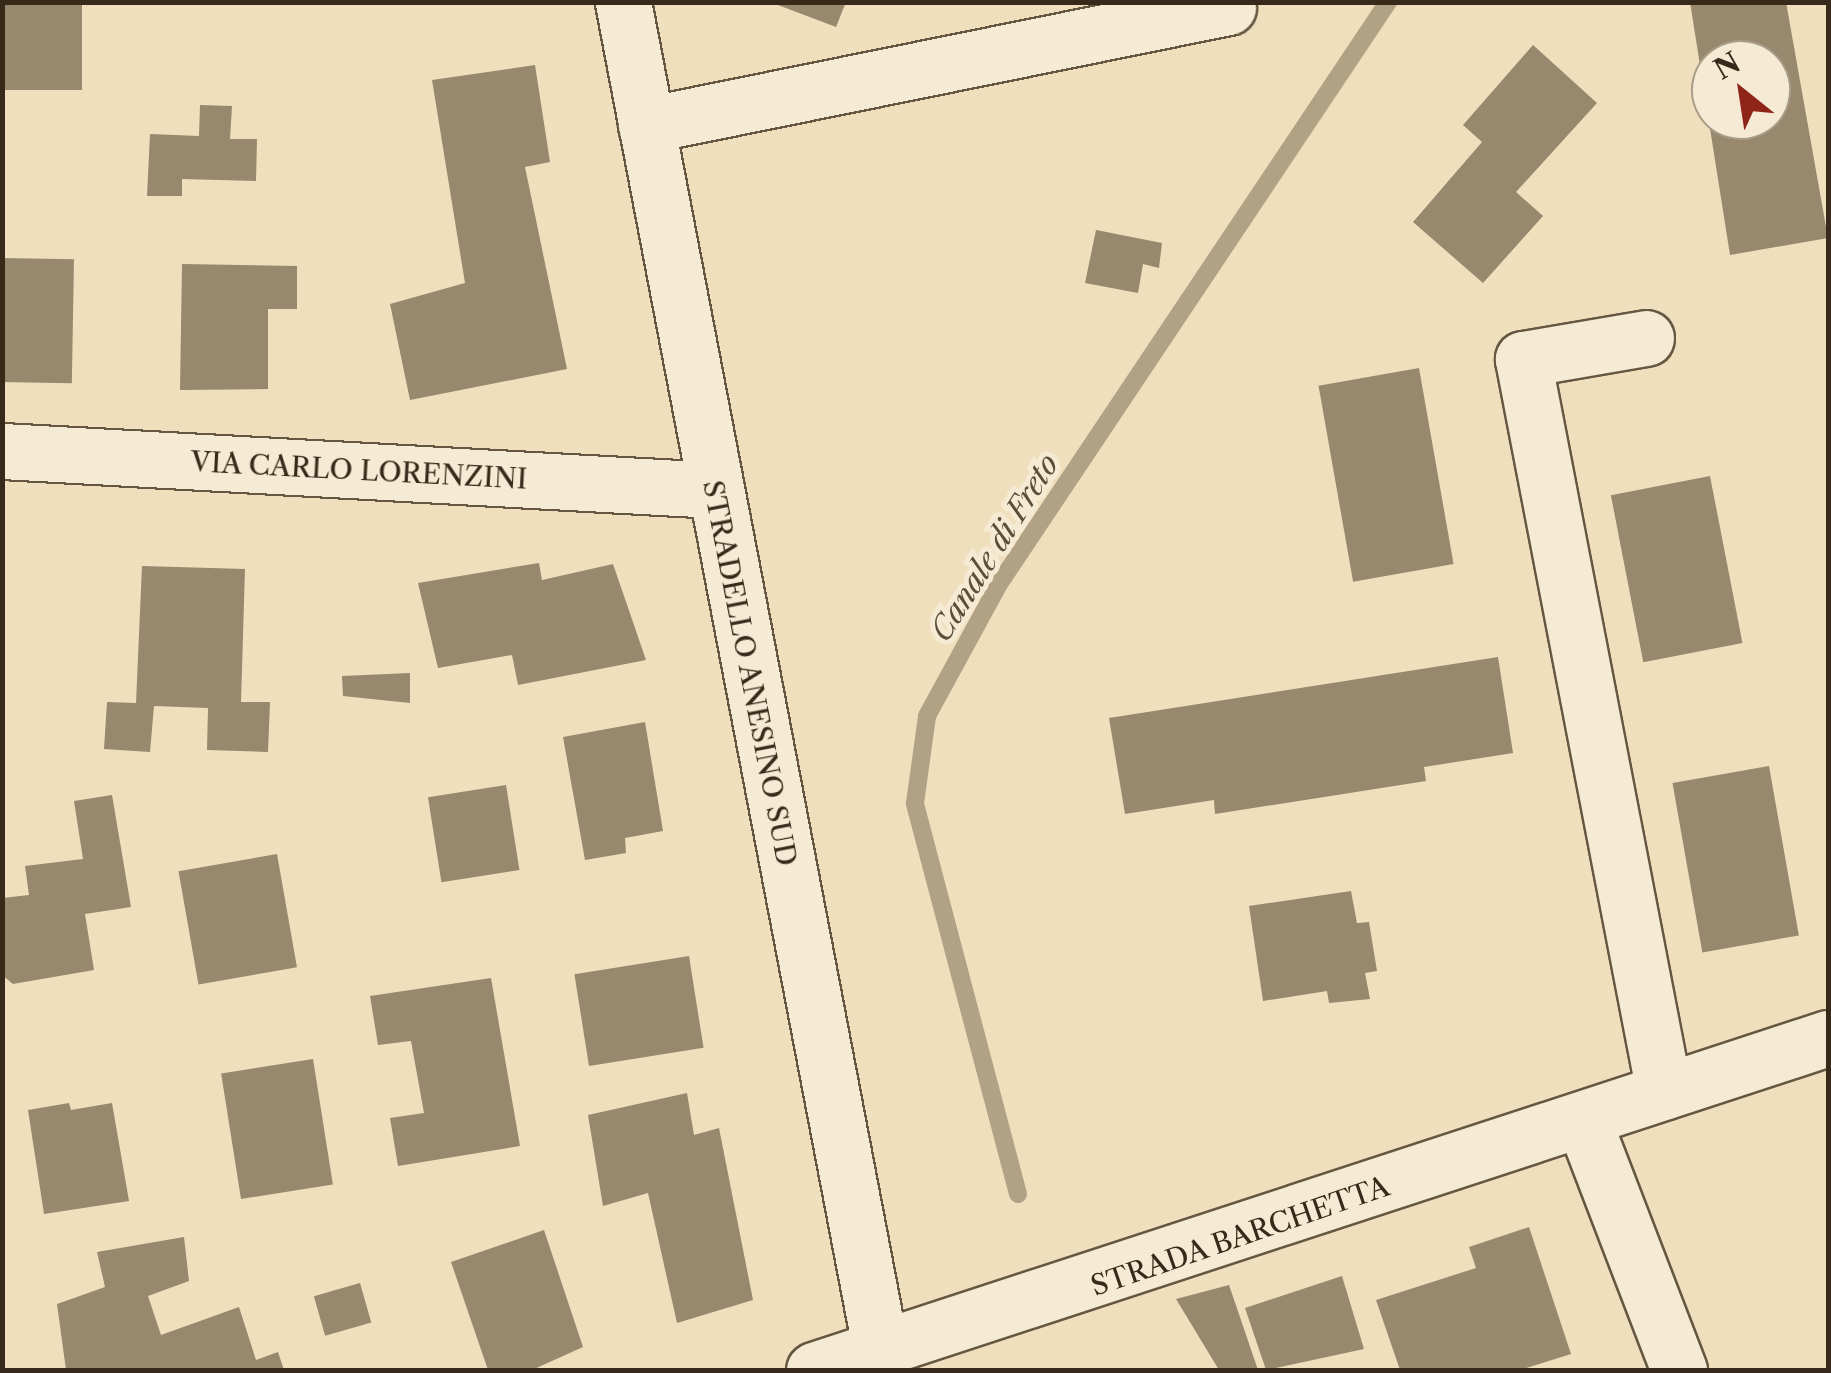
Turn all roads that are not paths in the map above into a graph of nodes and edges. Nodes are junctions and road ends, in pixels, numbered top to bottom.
1 (622, 2) edge
2 (1228, 7) dead end
3 (646, 125) junction
4 (1646, 338) dead end
5 (2, 450) edge
6 (716, 490) junction
7 (1828, 1038) edge
8 (1664, 1092) junction
9 (1583, 1120) junction
10 (878, 1342) junction
11 (814, 1370) edge
12 (1680, 1370) edge

1 - 3 street, STRADELLO ANESINO SUD
2 - 3 street
3 - 6 street, STRADELLO ANESINO SUD
4 - 8 street
5 - 6 street, VIA CARLO LORENZINI
6 - 10 street, STRADELLO ANESINO SUD
7 - 8 street, STRADA BARCHETTA
8 - 9 street, STRADA BARCHETTA
9 - 10 street, STRADA BARCHETTA
9 - 12 street
10 - 11 street, STRADA BARCHETTA

